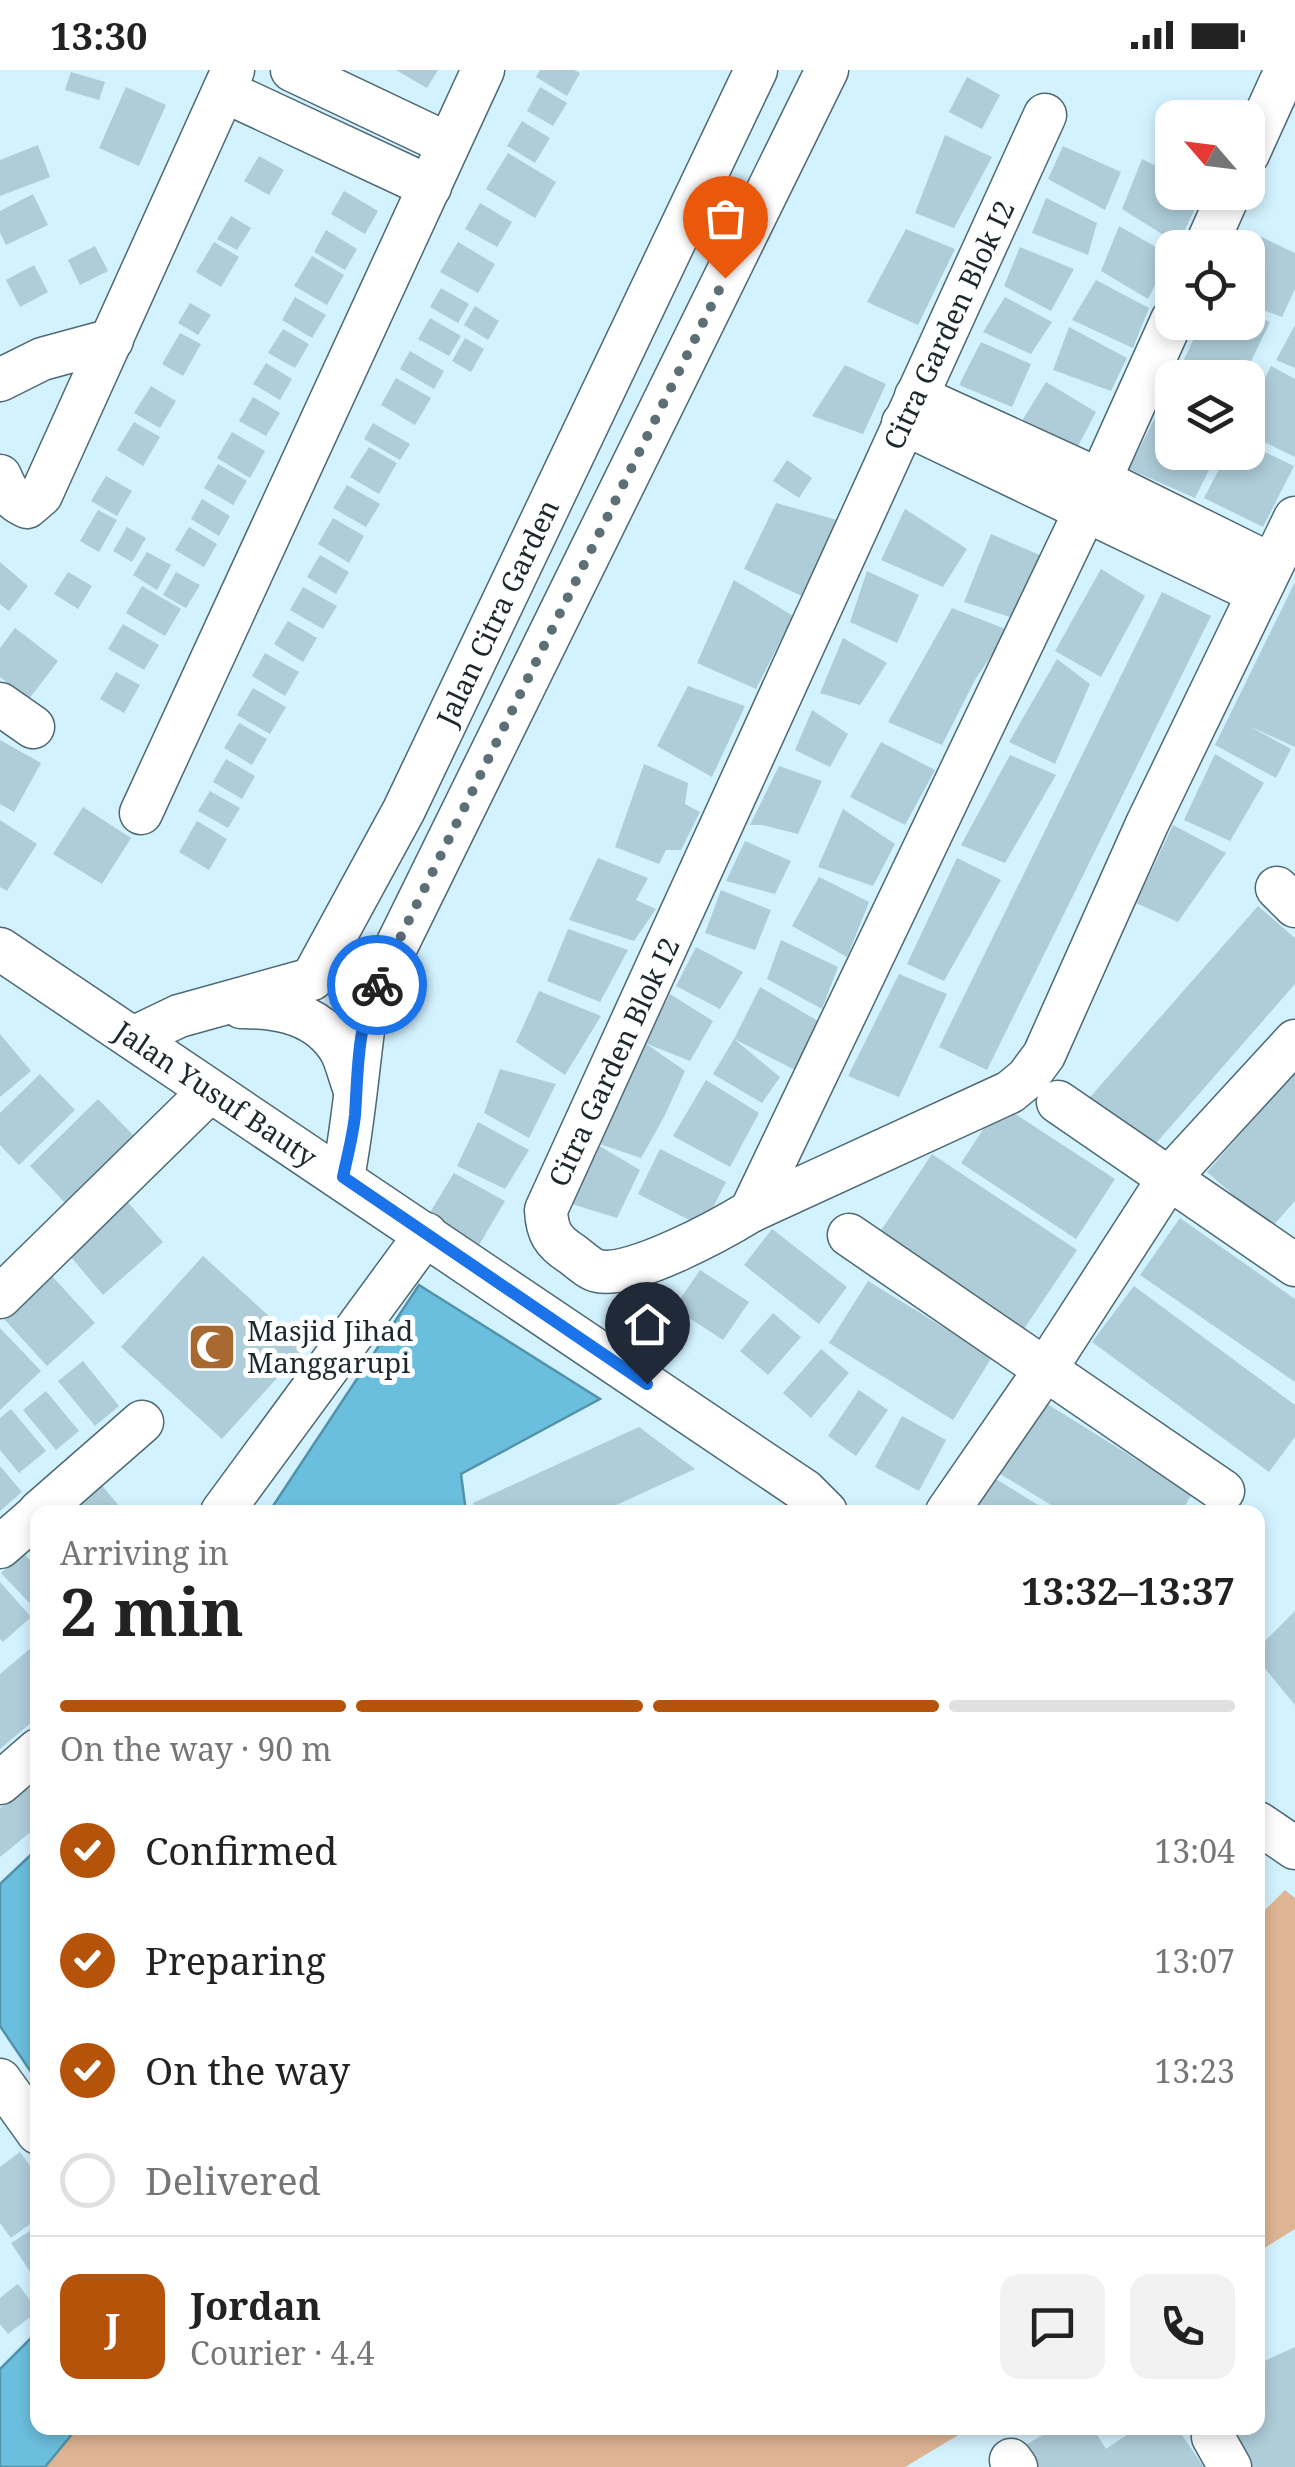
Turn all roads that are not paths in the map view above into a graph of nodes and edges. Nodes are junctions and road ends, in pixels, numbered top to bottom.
1 (292, 70) edge
2 (483, 70) edge
3 (756, 70) edge
4 (827, 70) edge
5 (1286, 70) edge
6 (230, 75) edge
7 (1044, 115) dead end
8 (1265, 116) edge
9 (448, 144) junction
10 (430, 186) junction
11 (112, 340) junction
12 (1163, 340) edge
13 (0, 380) edge
14 (910, 409) junction
15 (0, 476) edge
16 (1092, 496) junction
17 (1295, 518) edge
18 (1265, 579) junction
19 (140, 813) dead end
20 (8, 966) edge
21 (312, 979) junction
22 (211, 1008) junction
23 (366, 1008) junction
24 (133, 1038) junction
25 (1295, 1040) edge
26 (355, 1090) junction
27 (210, 1091) junction
28 (1058, 1102) dead end
29 (343, 1177) junction
30 (1169, 1178) junction
31 (751, 1210) junction
32 (426, 1234) junction
33 (849, 1235) dead end
34 (1295, 1265) edge
35 (0, 1297) edge
36 (1045, 1370) junction
37 (142, 1422) dead end
38 (1223, 1490) dead end
39 (47, 1505) edge
40 (227, 1505) edge
41 (807, 1505) edge
42 (952, 1505) edge
43 (30, 1520) edge
44 (0, 1546) edge
45 (30, 1757) edge
46 (0, 1783) edge
47 (1265, 1829) edge
48 (1295, 1848) edge
49 (0, 2080) edge
50 (30, 2122) edge

1 - 9 street
2 - 9 street
3 - 21 street, Jalan Citra Garden
4 - 23 street, Jalan Citra Garden
5 - 8 street
6 - 10 street
6 - 11 street
7 - 14 street, Citra Garden Blok I2
9 - 10 street
10 - 19 street
11 - 13 street
11 - 15 street
12 - 16 street
14 - 16 street
14 - 31 street, Citra Garden Blok I2
16 - 18 street
16 - 31 street
17 - 18 street, Citra Garden Blok I2
18 - 31 street, Citra Garden Blok I2
20 - 24 street, Jalan Yusuf Bauty
21 - 22 street
21 - 23 street
22 - 24 street
22 - 26 street
23 - 26 street, Jalan Citra Garden
24 - 27 street, Jalan Yusuf Bauty
25 - 30 street
26 - 29 street, Jalan Citra Garden
27 - 29 street, Jalan Yusuf Bauty
27 - 35 street
28 - 30 street
29 - 32 street, Jalan Yusuf Bauty
30 - 34 street
30 - 36 street
32 - 40 street
32 - 41 street, Jalan Yusuf Bauty
33 - 36 street
36 - 38 street
36 - 42 street
37 - 39 street
43 - 44 street
45 - 46 street
47 - 48 street
49 - 50 street

